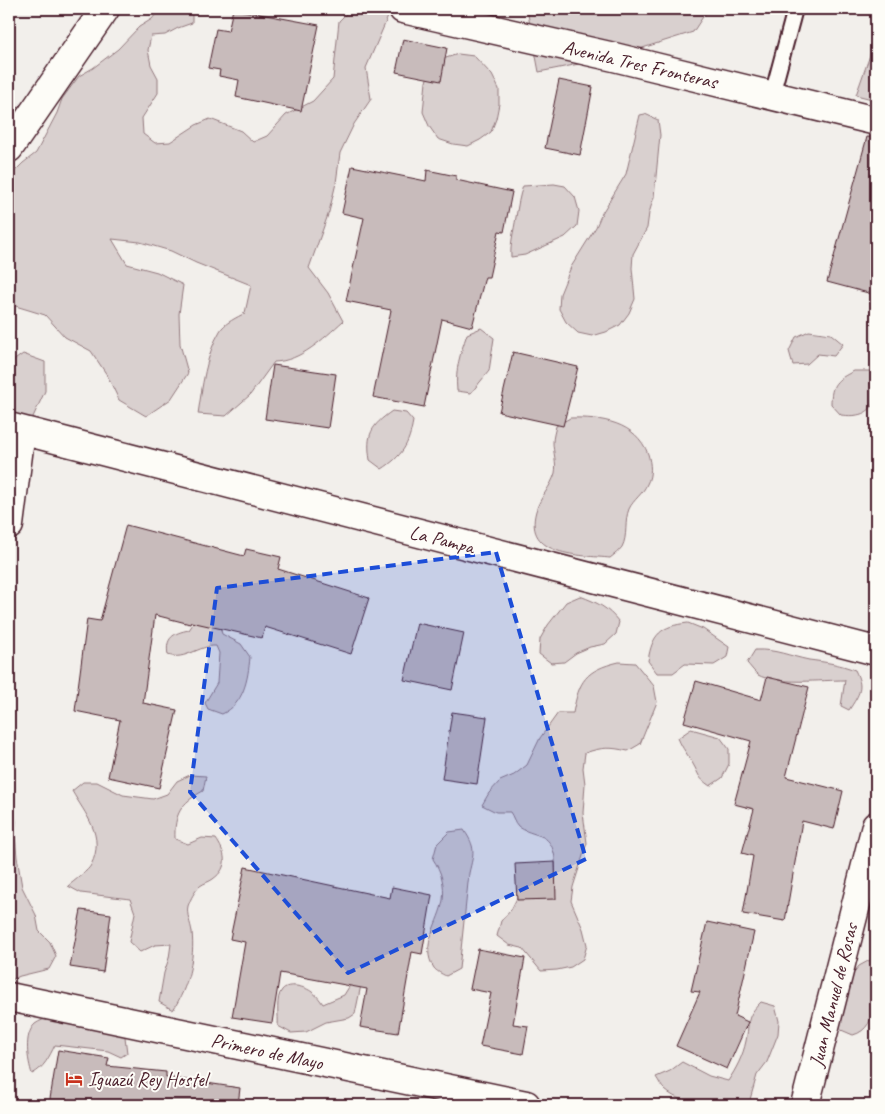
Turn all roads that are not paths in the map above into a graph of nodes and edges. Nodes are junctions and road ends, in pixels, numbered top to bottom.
1 (106, 9) edge
2 (403, 9) edge
3 (795, 9) edge
4 (772, 95) junction
5 (876, 121) edge
6 (9, 148) edge
7 (15, 429) edge
8 (9, 525) edge
9 (876, 651) edge
10 (876, 826) edge
11 (9, 997) edge
12 (526, 1105) edge
13 (804, 1105) edge

1 - 6 street
2 - 4 street, Avenida Tres Fronteras
3 - 4 lane
4 - 5 street, Avenida Tres Fronteras
7 - 8 street
7 - 9 street, La Pampa
10 - 13 street, Juan Manuel de Rosas
11 - 12 street, Primero de Mayo

